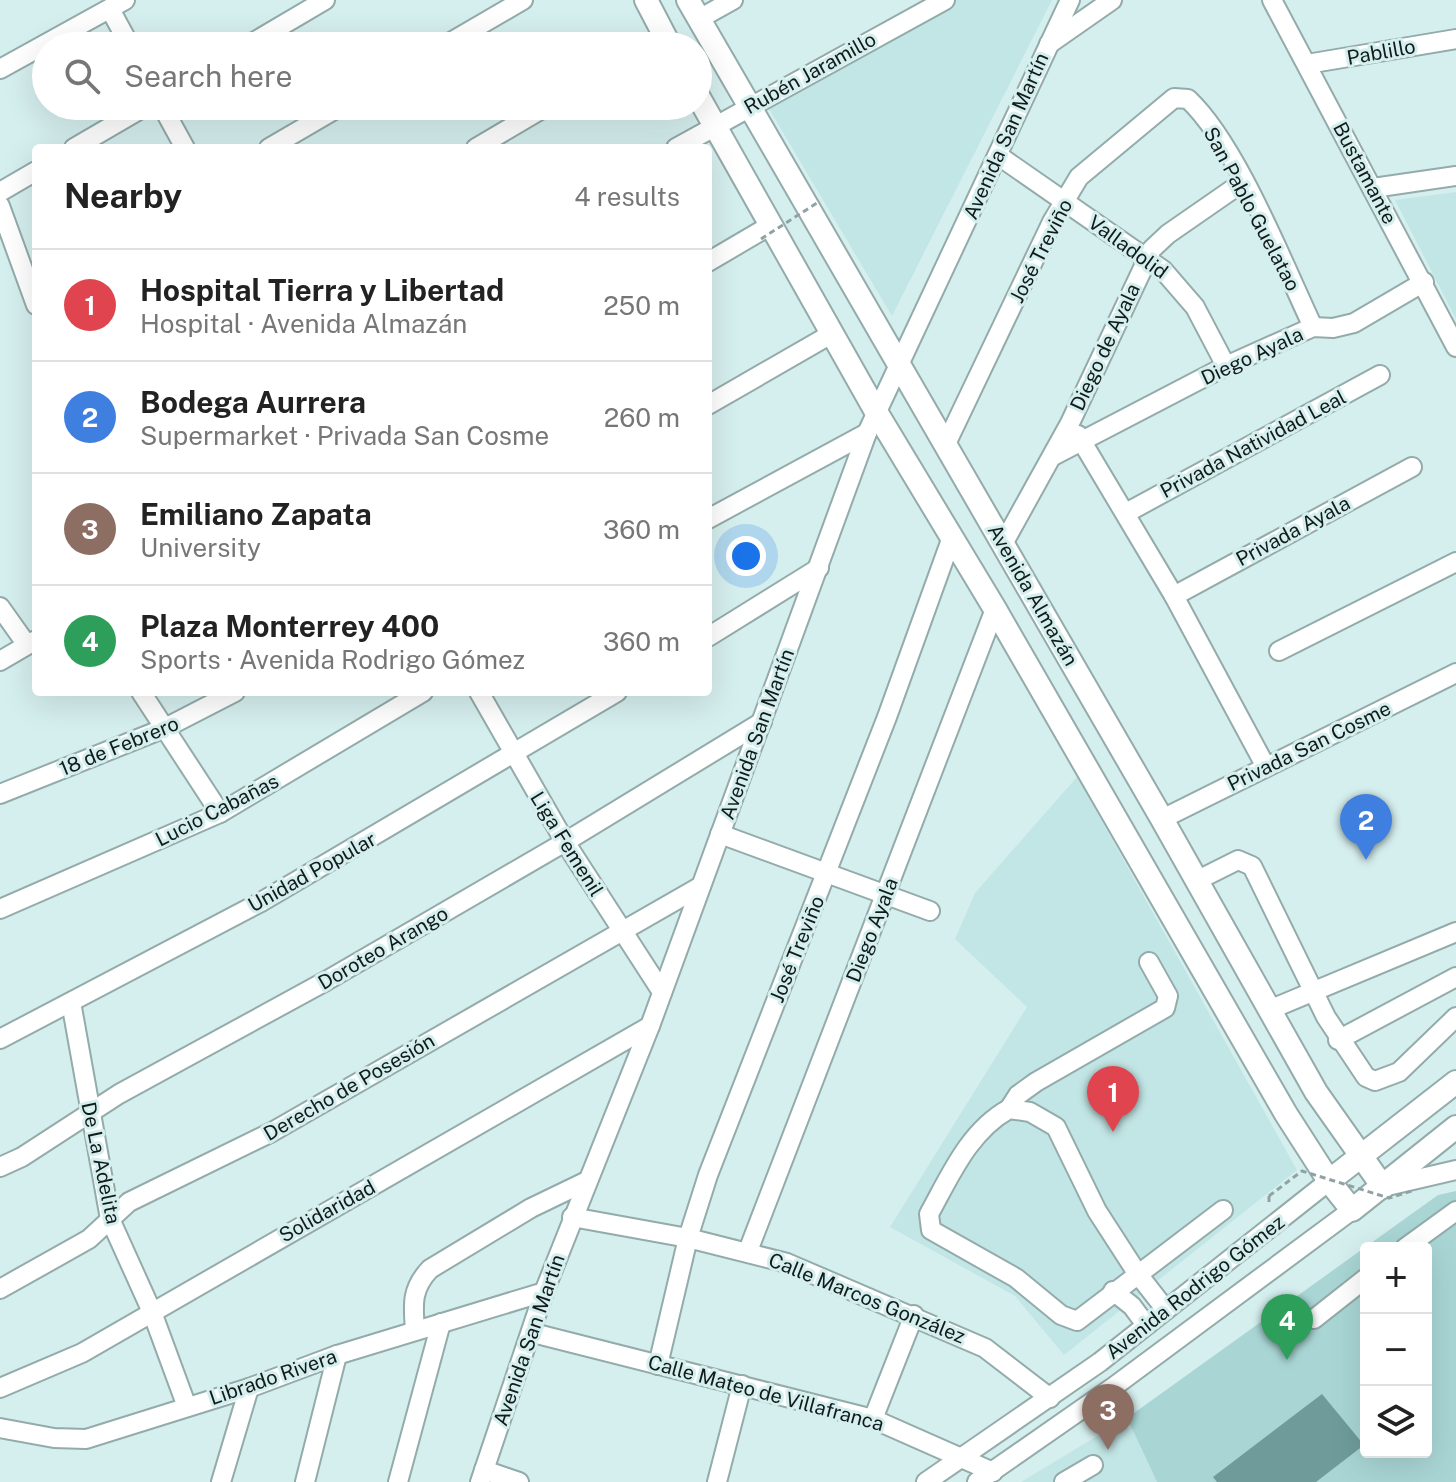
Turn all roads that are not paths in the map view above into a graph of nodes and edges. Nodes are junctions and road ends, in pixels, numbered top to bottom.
1 (325, 0) edge
2 (523, 0) edge
3 (646, 0) edge
4 (733, 0) edge
5 (945, 0) edge
6 (1070, 0) edge
7 (1112, 0) edge
8 (1272, 0) edge
9 (118, 4) edge
10 (694, 9) edge
11 (67, 32) edge
12 (126, 32) edge
13 (271, 32) edge
14 (468, 32) edge
15 (657, 32) edge
16 (707, 32) edge
17 (1456, 39) edge
18 (712, 40) edge
19 (1047, 46) junction
20 (32, 51) edge
21 (1307, 64) junction
22 (0, 69) edge
23 (1184, 97) joint
24 (750, 106) junction
25 (122, 120) edge
26 (170, 120) edge
27 (317, 120) edge
28 (523, 120) edge
29 (712, 120) edge
30 (715, 126) junction
31 (81, 144) edge
32 (183, 144) edge
33 (276, 144) edge
34 (483, 144) edge
35 (683, 144) edge
36 (999, 156) junction
37 (32, 173) edge
38 (1456, 176) edge
39 (1243, 182) junction
40 (1373, 188) junction
41 (0, 192) edge
42 (1065, 201) junction
43 (0, 206) edge
44 (766, 232) junction
45 (712, 260) edge
46 (1145, 260) junction
47 (32, 281) edge
48 (1424, 282) junction
49 (1313, 327) junction
50 (833, 333) junction
51 (1456, 347) edge
52 (1226, 366) junction
53 (900, 368) junction
54 (1380, 375) dead end
55 (712, 403) edge
56 (1070, 423) junction
57 (873, 424) junction
58 (1084, 443) junction
59 (945, 446) junction
60 (1053, 456) junction
61 (1412, 467) dead end
62 (1126, 513) junction
63 (712, 517) edge
64 (952, 537) junction
65 (1003, 544) junction
66 (1456, 562) edge
67 (819, 568) junction
68 (1174, 596) junction
69 (0, 607) edge
70 (995, 609) junction
71 (712, 635) edge
72 (31, 642) edge
73 (1279, 651) dead end
74 (0, 661) edge
75 (1456, 673) edge
76 (144, 696) edge
77 (227, 696) edge
78 (416, 696) edge
79 (481, 696) edge
80 (610, 696) edge
81 (762, 722) junction
82 (165, 728) junction
83 (512, 754) junction
84 (1266, 767) junction
85 (0, 794) edge
86 (220, 813) junction
87 (1162, 819) junction
88 (720, 834) junction
89 (565, 842) junction
90 (827, 873) junction
91 (1196, 881) junction
92 (701, 886) junction
93 (886, 895) junction
94 (0, 909) edge
95 (930, 911) dead end
96 (621, 929) junction
97 (1456, 932) edge
98 (1149, 962) dead end
99 (1456, 977) edge
100 (662, 992) junction
101 (1313, 992) junction
102 (71, 1002) junction
103 (1269, 1010) junction
104 (650, 1026) junction
105 (1453, 1028) edge
106 (0, 1039) edge
107 (1338, 1040) junction
108 (1456, 1082) edge
109 (1009, 1109) junction
110 (90, 1112) junction
111 (1456, 1127) edge
112 (1359, 1158) junction
113 (0, 1167) edge
114 (1456, 1170) edge
115 (587, 1181) junction
116 (1329, 1181) junction
117 (1383, 1187) junction
118 (1223, 1210) dead end
119 (1352, 1210) junction
120 (1456, 1211) edge
121 (572, 1217) junction
122 (110, 1219) junction
123 (688, 1238) junction
124 (1413, 1242) edge
125 (748, 1251) junction
126 (1137, 1273) junction
127 (1360, 1283) edge
128 (0, 1289) edge
129 (1113, 1291) junction
130 (544, 1292) junction
131 (1166, 1310) junction
132 (152, 1312) junction
133 (914, 1315) junction
134 (1314, 1319) dead end
135 (441, 1323) junction
136 (1146, 1325) junction
137 (415, 1330) junction
138 (533, 1333) junction
139 (337, 1355) junction
140 (658, 1365) junction
141 (742, 1385) junction
142 (0, 1388) edge
143 (249, 1388) junction
144 (1050, 1398) junction
145 (187, 1407) junction
146 (873, 1419) junction
147 (0, 1428) edge
148 (965, 1458) junction
149 (1093, 1465) dead end
150 (482, 1476) edge
151 (985, 1477) edge
152 (221, 1482) edge
153 (305, 1482) edge
154 (398, 1482) edge
155 (519, 1482) edge
156 (717, 1482) edge
157 (926, 1482) edge
158 (1064, 1482) edge

1 - 13 street
2 - 14 street
3 - 15 main road
4 - 10 street
5 - 24 street, Rubén Jaramillo
6 - 19 street, Avenida San Martín
7 - 19 street
8 - 21 street, Bustamante
9 - 11 street
9 - 12 street
10 - 16 main road, Avenida Almazán
17 - 21 street, Pablillo
18 - 24 main road, Avenida Almazán
19 - 36 street, Avenida San Martín
20 - 22 street
21 - 40 street, Bustamante
23 - 39 street, San Pablo Guelatao
23 - 42 street, José Treviño
24 - 30 street, Rubén Jaramillo
24 - 53 main road, Avenida Almazán
25 - 31 street
26 - 32 street
27 - 33 street
28 - 34 street
29 - 30 main road, Avenida Almazán
30 - 35 street, Rubén Jaramillo
30 - 44 main road, Avenida Almazán
36 - 42 street, Valladolid
36 - 53 street, Avenida San Martín
37 - 41 street
38 - 40 street
39 - 46 street, Diego de Ayala
39 - 49 street, San Pablo Guelatao
40 - 48 street, Bustamante
42 - 46 street, Valladolid
42 - 59 street, José Treviño
43 - 47 street
44 - 45 street
44 - 50 main road, Avenida Almazán
46 - 52 street, Valladolid
46 - 56 street, Diego de Ayala
48 - 49 street, Diego Ayala
48 - 51 street, Bustamante
49 - 52 street, Diego Ayala
50 - 55 street
50 - 57 main road, Avenida Almazán
52 - 58 street, Diego Ayala
53 - 57 street, Avenida San Martín
53 - 59 main road, Avenida Almazán
54 - 62 street, Privada Natividad Leal
56 - 58 street
56 - 60 street, Diego de Ayala
57 - 63 street
57 - 64 main road, Avenida Almazán
57 - 67 street, Avenida San Martín
58 - 60 street, Diego Ayala
58 - 62 street
59 - 65 main road, Avenida Almazán
60 - 65 street, Diego de Ayala
61 - 68 street, Privada Ayala
62 - 68 street
64 - 70 main road, Avenida Almazán
64 - 90 street, José Treviño
65 - 87 main road, Avenida Almazán
66 - 73 street
67 - 71 street
67 - 81 street, Avenida San Martín
68 - 84 street
69 - 72 street
70 - 93 street, Diego Ayala
70 - 116 main road, Avenida Almazán
72 - 74 street
75 - 84 street, Privada San Cosme
76 - 82 street
77 - 82 street, 18 de Febrero
78 - 86 street, Lucio Cabañas
79 - 83 street, Liga Femenil
80 - 83 street, Unidad Popular
81 - 88 street, Avenida San Martín
81 - 89 street, Doroteo Arango
82 - 85 street, 18 de Febrero
82 - 86 street
83 - 89 street, Liga Femenil
83 - 102 street, Unidad Popular
84 - 87 street, Privada San Cosme
86 - 94 street, Lucio Cabañas
87 - 91 main road, Avenida Almazán
88 - 90 street
88 - 92 street, Avenida San Martín
89 - 96 street, Liga Femenil
89 - 110 street, Doroteo Arango
90 - 93 street
90 - 123 street, José Treviño
91 - 101 street
91 - 103 main road, Avenida Almazán
92 - 96 street, Derecho de Posesión
92 - 100 street, Avenida San Martín
93 - 95 street
93 - 125 street, Diego Ayala
96 - 100 street, Liga Femenil
96 - 122 street, Derecho de Posesión
97 - 101 street
98 - 109 street
99 - 107 street
100 - 104 street, Avenida San Martín
101 - 103 street
101 - 107 street
102 - 106 street, Unidad Popular
102 - 110 street, De La Adelita
103 - 112 main road, Avenida Almazán
104 - 115 street, Avenida San Martín
104 - 132 street, Solidaridad
105 - 107 street
108 - 112 main road, Avenida Rodrigo Gómez
109 - 126 street
109 - 129 street
110 - 113 street, Doroteo Arango
110 - 122 street, De La Adelita
111 - 117 main road, Avenida Rodrigo Gómez
112 - 116 main road, Avenida Rodrigo Gómez
112 - 117 main road, Avenida Almazán
114 - 117 street
115 - 121 street, Avenida San Martín
115 - 137 street
116 - 119 main road, Avenida Almazán
116 - 131 street, Avenida Rodrigo Gómez
117 - 119 main road, Avenida Rodrigo Gómez
118 - 126 street
119 - 151 street, Avenida Rodrigo Gómez
120 - 124 street
121 - 123 street, Calle Marcos González
121 - 130 street, Avenida San Martín
122 - 128 street, Derecho de Posesión
122 - 132 street, De La Adelita
123 - 125 street, Calle Marcos González
123 - 140 street, José Treviño
125 - 133 street, Calle Marcos González
126 - 129 street
126 - 131 street
127 - 134 street
129 - 136 street
130 - 135 street, Librado Rivera
130 - 138 street, Avenida San Martín
131 - 136 street, Avenida Rodrigo Gómez
132 - 142 street, Solidaridad
132 - 145 street, De La Adelita
133 - 144 street, Calle Marcos González
133 - 146 street
135 - 137 street, Librado Rivera
135 - 154 street
136 - 144 street, Avenida Rodrigo Gómez
137 - 139 street, Librado Rivera
138 - 140 street, Calle Mateo de Villafranca
138 - 150 street, Avenida San Martín
139 - 143 street, Librado Rivera
139 - 153 street
140 - 141 street, Calle Mateo de Villafranca
141 - 146 street, Calle Mateo de Villafranca
141 - 156 street
143 - 145 street, Librado Rivera
143 - 152 street
144 - 148 street, Avenida Rodrigo Gómez
145 - 147 street, Librado Rivera
146 - 148 street, Calle Mateo de Villafranca
148 - 151 street, Calle Mateo de Villafranca
148 - 157 street, Avenida Rodrigo Gómez
149 - 158 street
150 - 155 street

